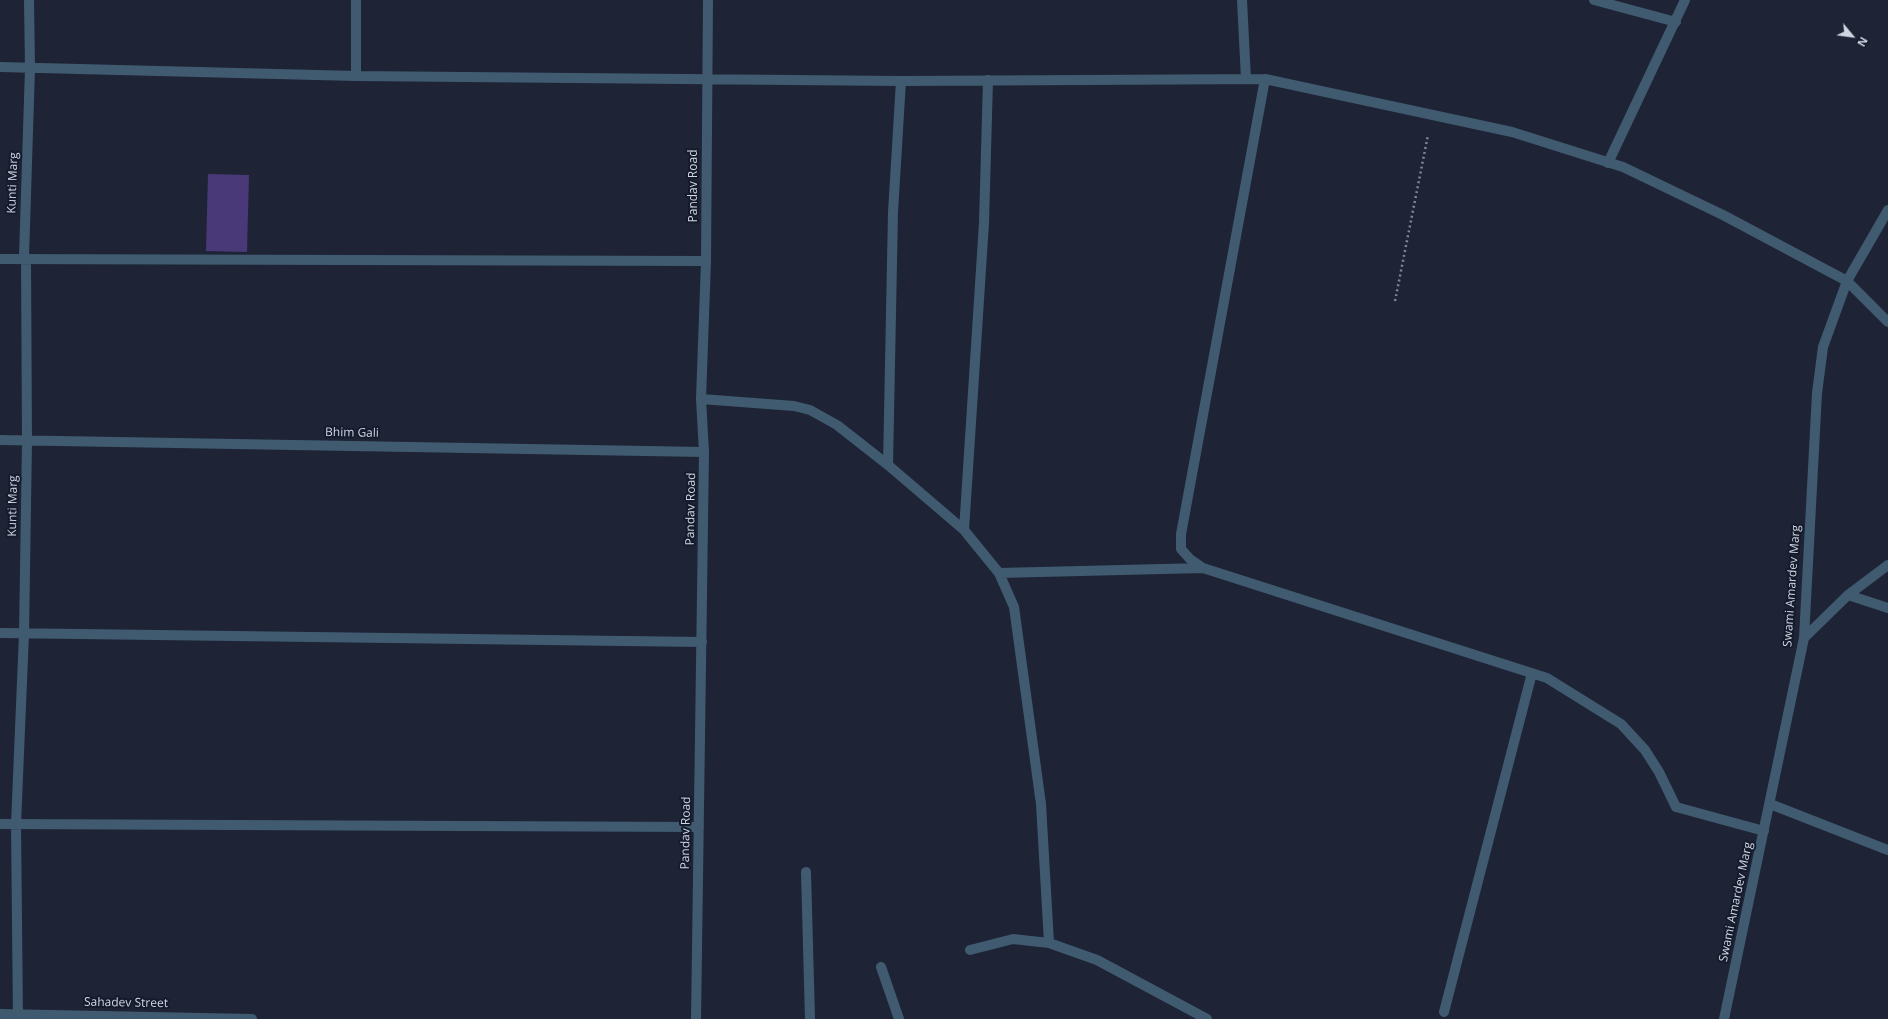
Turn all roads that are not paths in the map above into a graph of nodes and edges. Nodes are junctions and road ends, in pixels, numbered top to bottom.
1 (28, 0) edge
2 (356, 0) edge
3 (708, 0) edge
4 (1242, 0) edge
5 (1594, 0) edge
6 (1685, 0) edge
7 (1676, 22) junction
8 (0, 68) edge
9 (30, 68) junction
10 (356, 76) junction
11 (707, 79) junction
12 (1246, 79) junction
13 (1264, 79) junction
14 (988, 80) junction
15 (902, 81) junction
16 (1608, 163) junction
17 (1888, 210) edge
18 (0, 259) edge
19 (26, 259) junction
20 (706, 261) junction
21 (1847, 281) junction
22 (1888, 322) edge
23 (701, 399) junction
24 (0, 440) edge
25 (27, 441) junction
26 (704, 452) junction
27 (888, 465) junction
28 (964, 530) junction
29 (1888, 564) edge
30 (1203, 568) junction
31 (999, 573) junction
32 (1848, 595) junction
33 (1888, 608) edge
34 (0, 634) edge
35 (24, 634) junction
36 (1804, 638) junction
37 (702, 642) junction
38 (1532, 673) junction
39 (1770, 804) junction
40 (0, 824) edge
41 (16, 824) junction
42 (699, 827) junction
43 (1764, 831) junction
44 (1888, 850) edge
45 (806, 872) dead end
46 (1049, 943) junction
47 (970, 950) dead end
48 (881, 967) dead end
49 (1444, 1012) dead end
50 (0, 1014) edge
51 (18, 1016) edge
52 (252, 1019) edge
53 (696, 1019) edge
54 (810, 1019) edge
55 (899, 1019) edge
56 (1207, 1019) edge
57 (1724, 1019) edge

1 - 9 street, Kunti Marg
2 - 10 street
3 - 11 street, Pandav Road
4 - 12 street
5 - 7 street
6 - 7 street
7 - 16 street
8 - 9 street
9 - 10 street
9 - 19 street, Kunti Marg
10 - 11 street
11 - 15 street
11 - 20 street, Pandav Road
12 - 13 street
12 - 14 street
13 - 16 street
13 - 30 street
14 - 15 street
14 - 28 street
15 - 27 street
16 - 21 street
17 - 21 street, Swami Amardev Marg
18 - 19 street
19 - 20 street
19 - 25 street, Kunti Marg
20 - 23 street, Pandav Road
21 - 22 street
21 - 36 street, Swami Amardev Marg
23 - 26 street, Pandav Road
23 - 27 street
24 - 25 street, Bhim Gali
25 - 26 street, Bhim Gali
25 - 35 street, Kunti Marg
26 - 37 street, Pandav Road
27 - 28 street
28 - 31 street
29 - 32 street
30 - 31 street
30 - 38 street
31 - 46 street
32 - 33 street
32 - 36 street
34 - 35 street
35 - 37 street
35 - 41 street, Kunti Marg
36 - 39 street, Swami Amardev Marg
37 - 42 street, Pandav Road
38 - 43 street
38 - 49 street
39 - 43 street, Swami Amardev Marg
39 - 44 street
40 - 41 street
41 - 42 street
41 - 51 street, Kunti Marg
42 - 53 street, Pandav Road
43 - 57 street, Swami Amardev Marg
45 - 54 street
46 - 47 street
46 - 56 street
48 - 55 street
50 - 51 street, Sahadev Street
51 - 52 street, Sahadev Street

